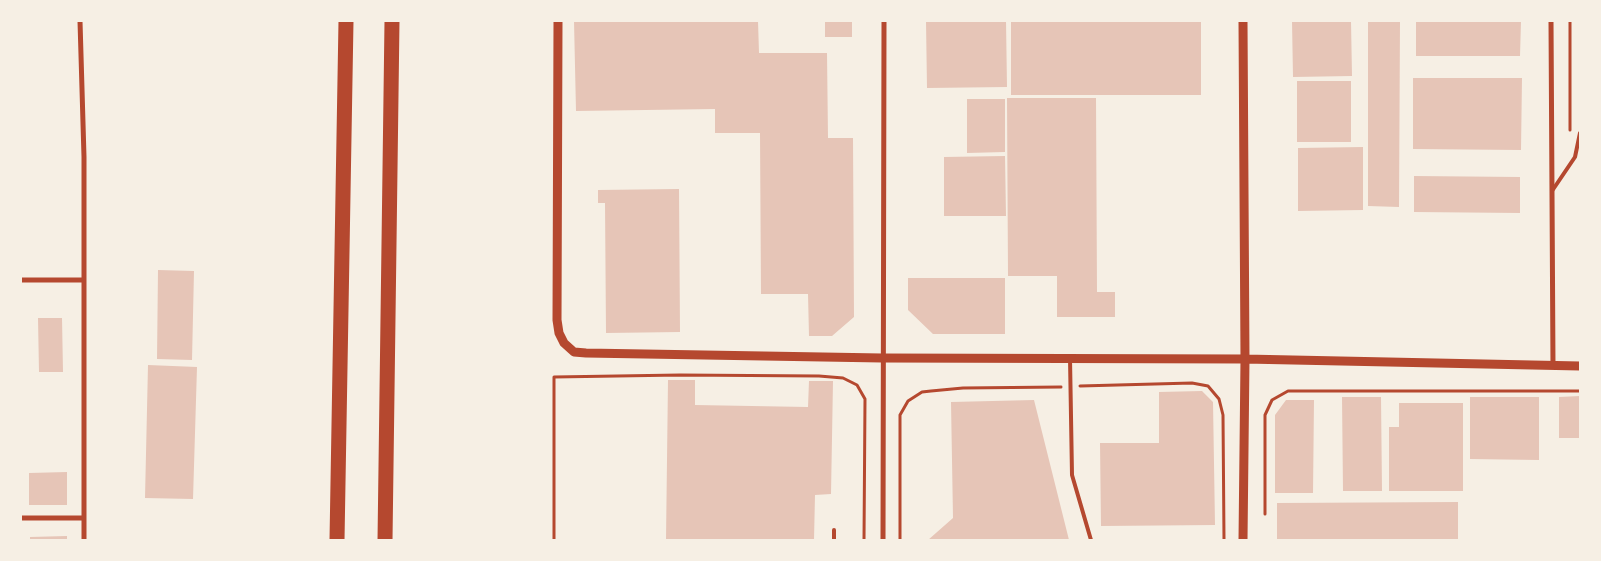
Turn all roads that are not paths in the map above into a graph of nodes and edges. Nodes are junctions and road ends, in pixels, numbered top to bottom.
1 (80, 21) edge
2 (346, 21) edge
3 (392, 21) edge
4 (558, 21) edge
5 (884, 21) edge
6 (1243, 21) edge
7 (1551, 21) edge
8 (1580, 133) edge
9 (1552, 192) junction
10 (21, 280) edge
11 (84, 280) junction
12 (882, 358) junction
13 (1070, 358) junction
14 (1245, 359) junction
15 (1553, 366) junction
16 (1580, 366) edge
17 (21, 518) edge
18 (84, 518) junction
19 (834, 530) dead end
20 (84, 540) edge
21 (337, 540) edge
22 (385, 540) edge
23 (834, 540) edge
24 (883, 540) edge
25 (1091, 540) edge
26 (1243, 540) edge

1 - 11 street
2 - 21 highway
3 - 22 highway
4 - 12 street
5 - 12 street
6 - 14 street
7 - 9 street
8 - 9 lane
9 - 15 street
10 - 11 street
11 - 18 street
12 - 13 street
12 - 24 street
13 - 14 street
13 - 25 lane
14 - 15 street
14 - 26 street
15 - 16 street
17 - 18 street
18 - 20 street
19 - 23 lane

